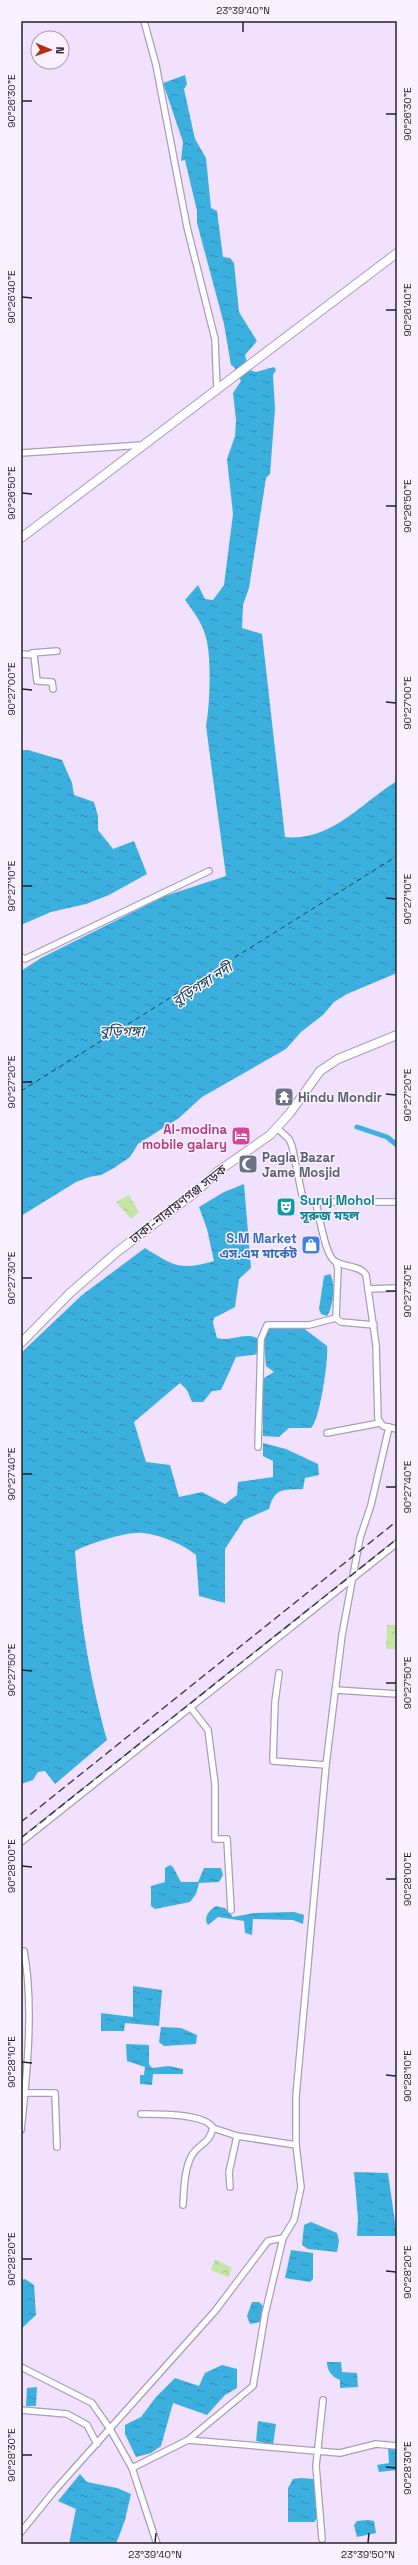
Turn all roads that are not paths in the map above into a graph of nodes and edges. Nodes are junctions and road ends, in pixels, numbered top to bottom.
1 (144, 21) edge
2 (397, 252) edge
3 (216, 391) junction
4 (146, 445) junction
5 (21, 454) edge
6 (21, 538) edge
7 (57, 651) dead end
8 (32, 653) junction
9 (21, 654) edge
10 (53, 689) dead end
11 (209, 871) dead end
12 (21, 957) edge
13 (397, 1035) edge
14 (277, 1128) junction
15 (314, 1202) junction
16 (397, 1202) edge
17 (336, 1262) junction
18 (397, 1288) edge
19 (368, 1289) junction
20 (336, 1318) junction
21 (374, 1325) junction
22 (21, 1343) edge
23 (380, 1423) junction
24 (388, 1427) junction
25 (397, 1429) edge
26 (327, 1433) dead end
27 (258, 1448) dead end
28 (397, 1543) edge
29 (353, 1577) junction
30 (279, 1673) dead end
31 (336, 1690) junction
32 (397, 1694) edge
33 (191, 1708) junction
34 (326, 1765) junction
35 (21, 1842) edge
36 (231, 1910) dead end
37 (21, 1952) edge
38 (25, 2093) junction
39 (141, 2114) dead end
40 (213, 2128) junction
41 (21, 2130) edge
42 (237, 2136) junction
43 (296, 2144) junction
44 (57, 2147) dead end
45 (230, 2187) dead end
46 (183, 2206) dead end
47 (283, 2238) junction
48 (21, 2367) edge
49 (323, 2400) dead end
50 (21, 2410) edge
51 (110, 2429) junction
52 (188, 2440) junction
53 (97, 2444) junction
54 (397, 2446) edge
55 (317, 2452) junction
56 (132, 2468) junction
57 (21, 2532) edge
58 (322, 2539) dead end
59 (156, 2544) edge

1 - 3 street
2 - 3 highway
3 - 4 highway
4 - 5 street
4 - 6 highway
7 - 8 street
8 - 9 street
8 - 10 street
11 - 12 street
13 - 14 highway, ঢাকা-নারায়ণগঞ্জ সড়ক
14 - 15 street
14 - 22 highway, ঢাকা-নারায়ণগঞ্জ সড়ক
15 - 16 street
15 - 17 street
17 - 19 street
17 - 20 street
18 - 19 street
19 - 21 street
20 - 21 street
20 - 27 street
21 - 23 street
23 - 24 street
23 - 26 street
24 - 25 street
24 - 29 street
28 - 29 street
29 - 31 street
29 - 33 street
30 - 34 street
31 - 32 street
31 - 34 street
33 - 35 street
33 - 36 street
34 - 43 street
37 - 38 street
38 - 41 street
38 - 44 street
39 - 40 street
40 - 42 street
40 - 46 street
42 - 43 street
42 - 45 street
43 - 47 street
47 - 51 street
47 - 52 street
48 - 51 street
49 - 55 street
50 - 53 street
51 - 53 street
51 - 56 street
52 - 55 street
52 - 56 street
53 - 57 street
54 - 55 street
55 - 58 street
56 - 59 street

